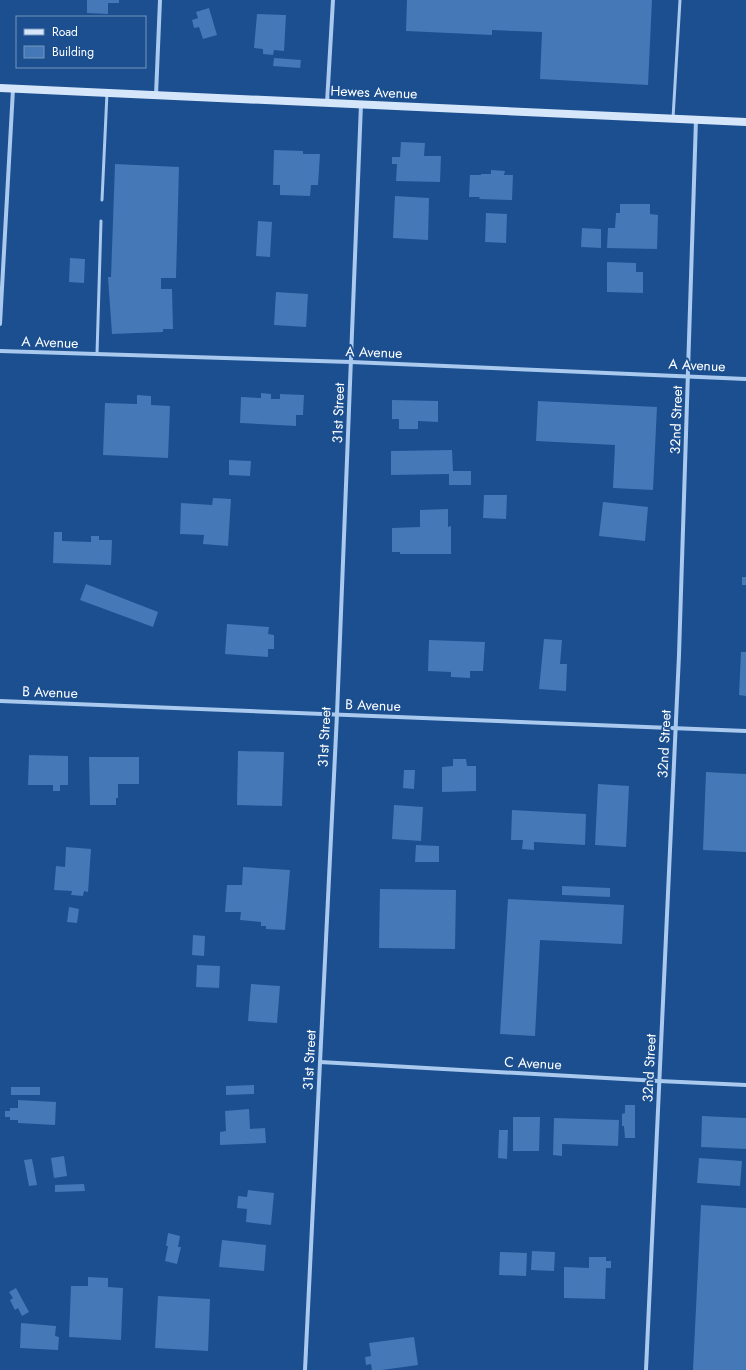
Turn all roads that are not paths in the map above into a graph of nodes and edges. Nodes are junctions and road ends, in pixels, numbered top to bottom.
1 (160, 0) edge
2 (333, 0) edge
3 (680, 0) edge
4 (0, 88) edge
5 (13, 89) junction
6 (107, 93) junction
7 (156, 95) junction
8 (327, 103) junction
9 (361, 104) junction
10 (673, 118) junction
11 (696, 119) junction
12 (746, 122) edge
13 (102, 200) dead end
14 (101, 221) dead end
15 (0, 324) edge
16 (0, 351) edge
17 (97, 354) junction
18 (351, 362) junction
19 (688, 376) junction
20 (746, 379) edge
21 (0, 701) edge
22 (337, 714) junction
23 (676, 728) junction
24 (746, 731) edge
25 (320, 1062) junction
26 (659, 1081) junction
27 (746, 1085) edge
28 (305, 1370) edge
29 (646, 1370) edge

1 - 7 street
2 - 8 street
3 - 10 lane
4 - 5 main road, Hewes Avenue
5 - 6 main road, Hewes Avenue
5 - 15 street
6 - 7 main road, Hewes Avenue
6 - 13 lane
7 - 8 main road, Hewes Avenue
8 - 9 main road, Hewes Avenue
9 - 10 main road, Hewes Avenue
9 - 18 street, 31st Street
10 - 11 main road, Hewes Avenue
11 - 12 main road, Hewes Avenue
11 - 19 street, 32nd Street
14 - 17 lane
16 - 17 street, A Avenue
17 - 18 street, A Avenue
18 - 19 street, A Avenue
18 - 22 street, 31st Street
19 - 20 street, A Avenue
19 - 23 street, 32nd Street
21 - 22 street, B Avenue
22 - 23 street, B Avenue
22 - 25 street, 31st Street
23 - 24 street, B Avenue
23 - 26 street, 32nd Street
25 - 26 street, C Avenue
25 - 28 street, 31st Street
26 - 27 street, C Avenue
26 - 29 street, 32nd Street

